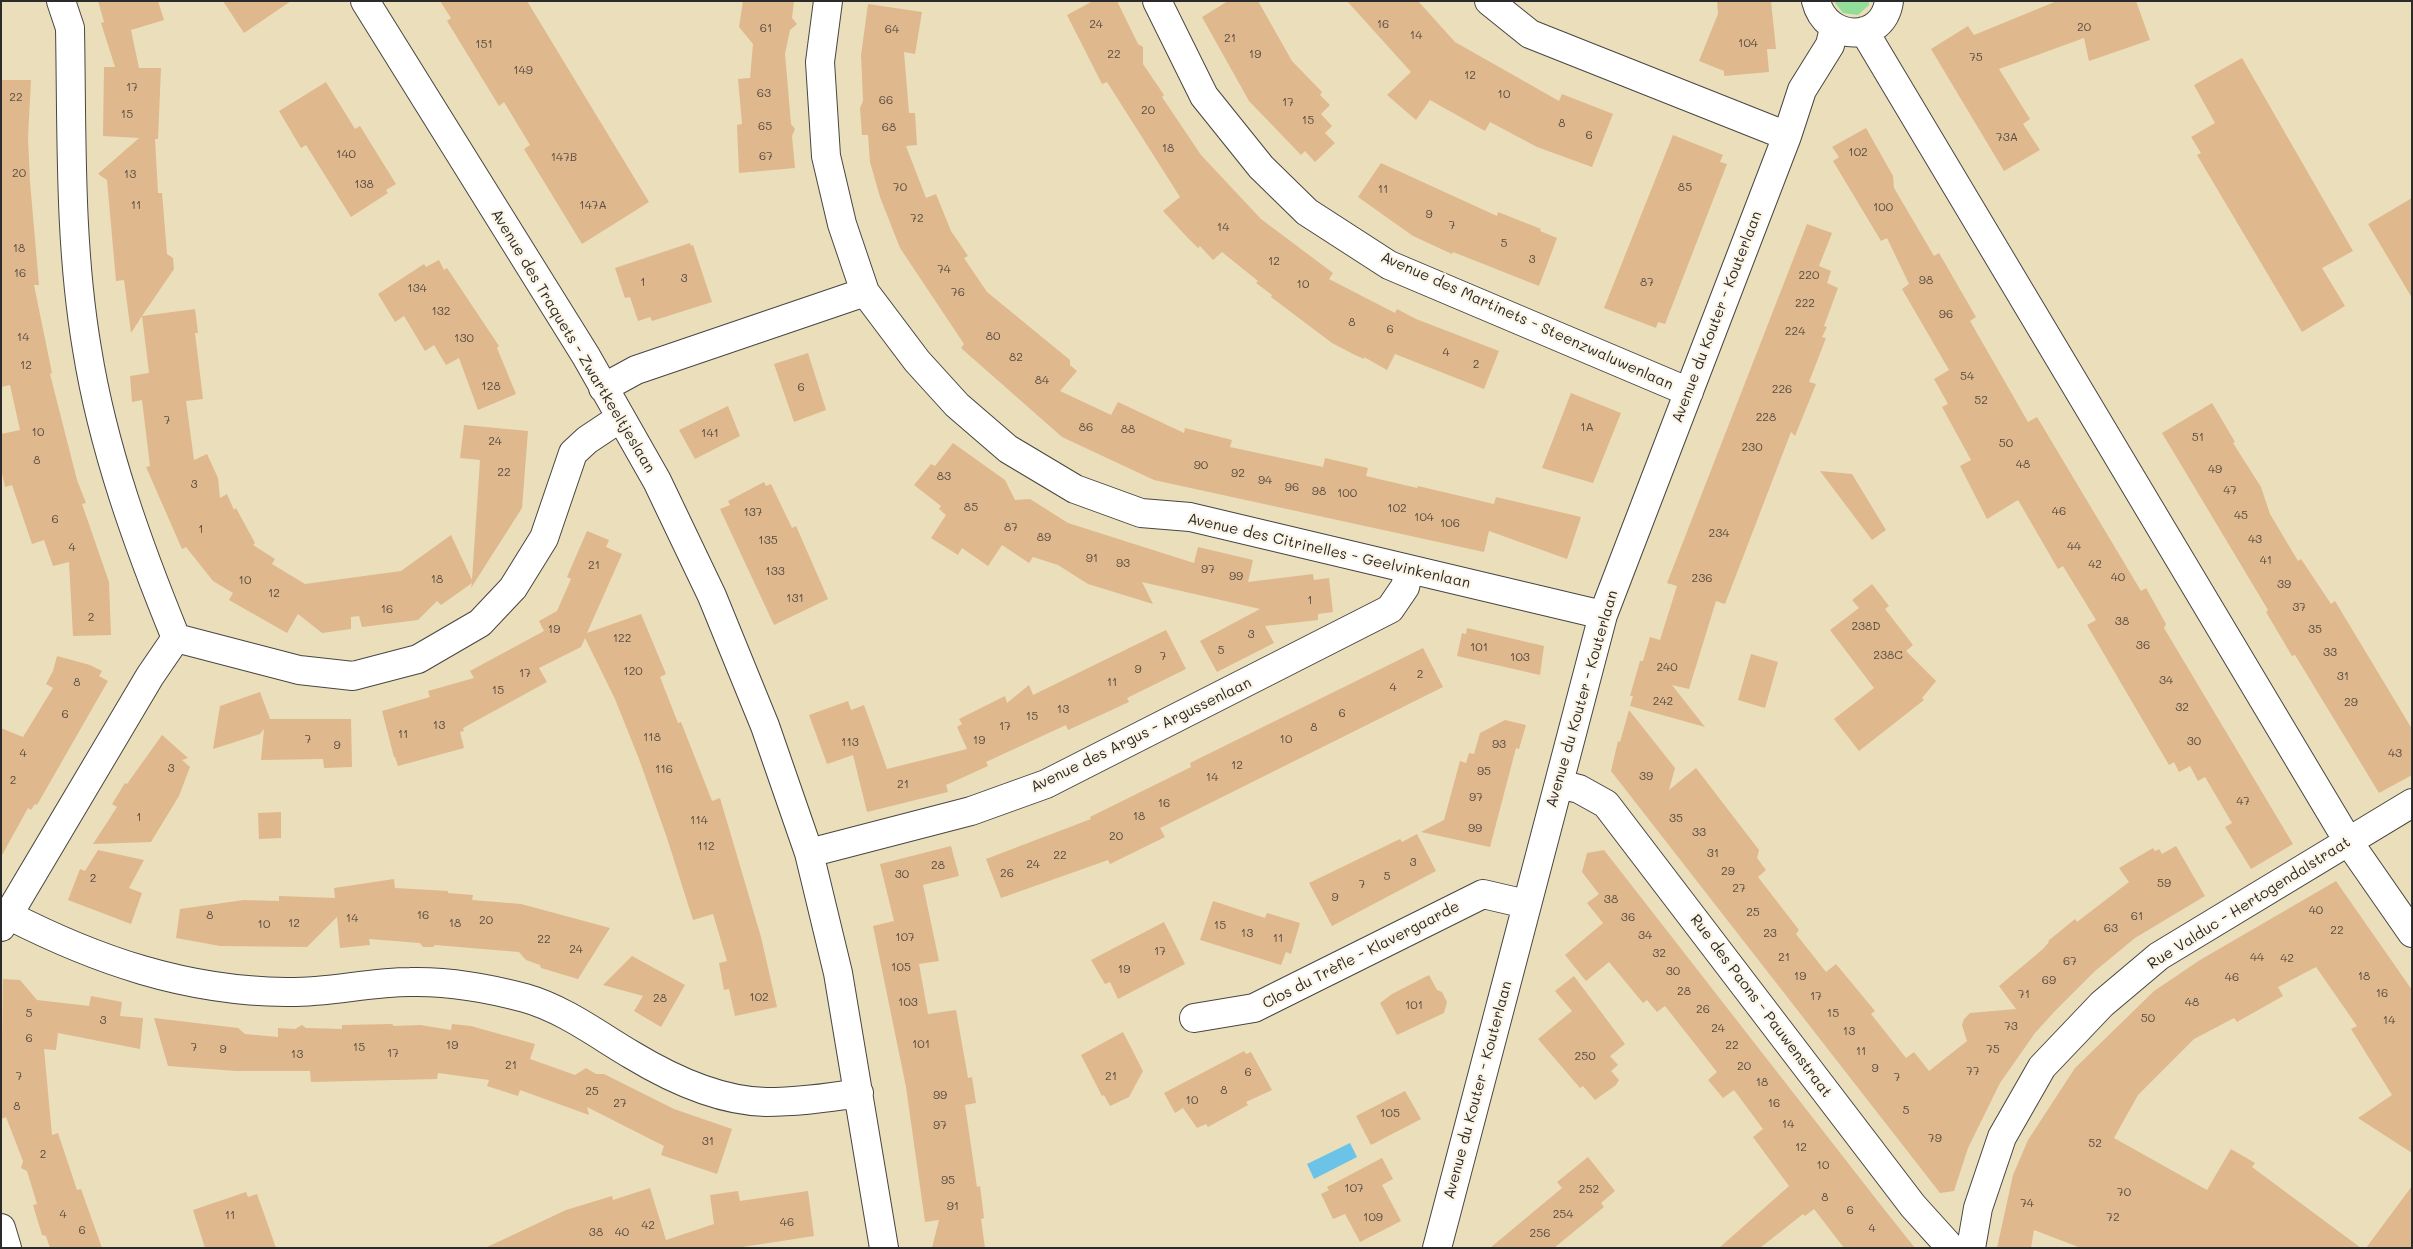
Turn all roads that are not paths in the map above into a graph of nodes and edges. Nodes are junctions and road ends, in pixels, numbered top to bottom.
1 (61, 1) edge
2 (365, 1) edge
3 (828, 1) edge
4 (1157, 1) edge
5 (1489, 1) edge
6 (1816, 1) edge
7 (1889, 1) edge
8 (1834, 28) junction
9 (1864, 31) junction
10 (1787, 136) junction
11 (865, 292) junction
12 (603, 388) junction
13 (1689, 392) junction
14 (620, 418) junction
15 (1409, 570) junction
16 (1603, 615) junction
17 (176, 638) junction
18 (1558, 784) junction
19 (2412, 803) edge
20 (2348, 841) junction
21 (809, 853) junction
22 (1526, 904) junction
23 (5, 921) edge
24 (2412, 933) edge
25 (1194, 1018) dead end
26 (859, 1093) junction
27 (1, 1228) edge
28 (8, 1248) edge
29 (884, 1248) edge
30 (1437, 1248) edge
31 (1951, 1248) edge
32 (1971, 1248) edge

1 - 17 street
2 - 12 street, Avenue des Traquets - Zwartkeeltjeslaan
3 - 11 street, Avenue des Citrinelles - Geelvinkenlaan
4 - 13 street, Avenue des Martinets - Steenzwaluwenlaan
5 - 10 street
6 - 8 street
7 - 9 street
8 - 9 street
8 - 10 street, Avenue du Kouter - Kouterlaan
9 - 20 street
10 - 13 street, Avenue du Kouter - Kouterlaan
11 - 12 street
11 - 15 street, Avenue des Citrinelles - Geelvinkenlaan
12 - 14 street, Avenue des Traquets - Zwartkeeltjeslaan
13 - 16 street, Avenue du Kouter - Kouterlaan
14 - 17 street
14 - 21 street, Avenue des Traquets - Zwartkeeltjeslaan
15 - 16 street, Avenue des Citrinelles - Geelvinkenlaan
15 - 21 street, Avenue des Argus - Argussenlaan
16 - 18 street, Avenue du Kouter - Kouterlaan
17 - 23 street
18 - 22 street, Avenue du Kouter - Kouterlaan
18 - 31 street, Rue des Paons - Pauwenstraat
19 - 20 street, Rue Valduc - Hertogendalstraat
20 - 24 street
20 - 32 street, Rue Valduc - Hertogendalstraat
21 - 26 street, Avenue des Traquets - Zwartkeeltjeslaan
22 - 25 street, Clos du Trèfle - Klavergaarde
22 - 30 street, Avenue du Kouter - Kouterlaan
23 - 26 street
26 - 29 street, Avenue des Traquets - Zwartkeeltjeslaan
27 - 28 street

